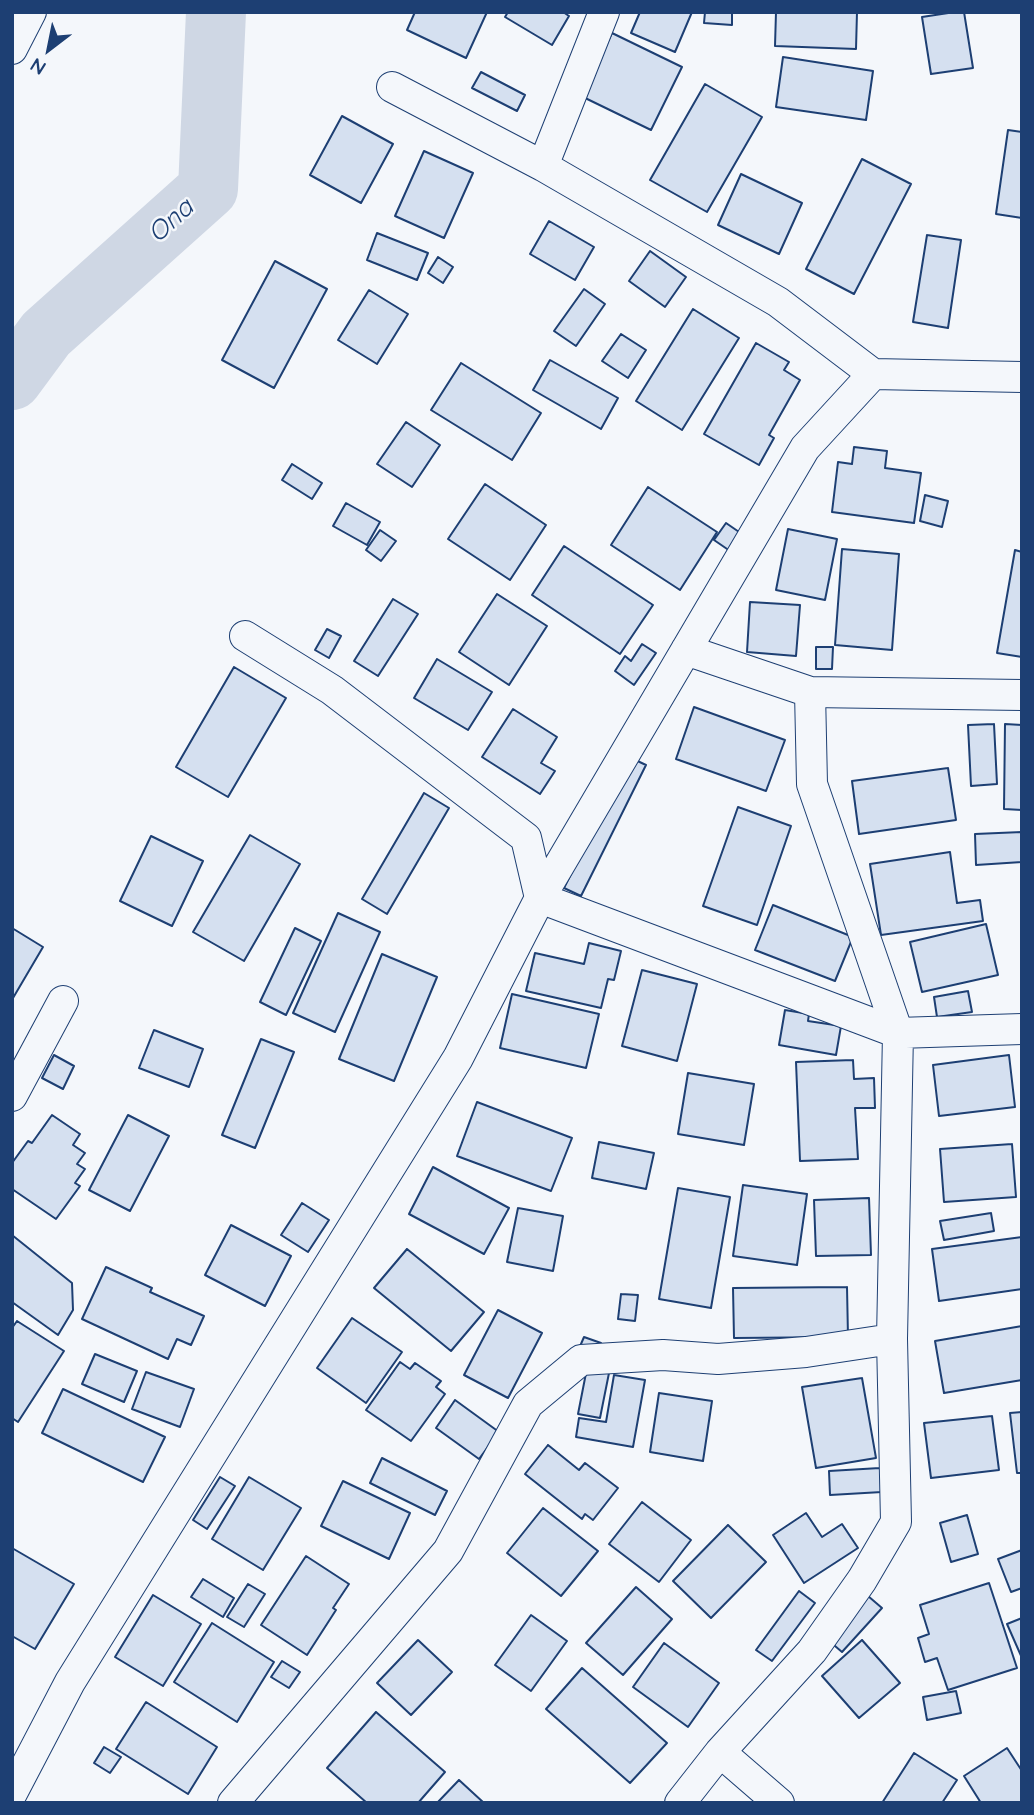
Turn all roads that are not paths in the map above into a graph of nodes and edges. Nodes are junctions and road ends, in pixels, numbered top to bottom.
1 (31, 12) edge
2 (604, 12) edge
3 (12, 49) edge
4 (393, 87) dead end
5 (544, 166) junction
6 (873, 374) junction
7 (1022, 377) edge
8 (245, 636) dead end
9 (686, 650) junction
10 (810, 692) junction
11 (1022, 695) edge
12 (540, 898) junction
13 (63, 1001) dead end
14 (1022, 1028) edge
15 (898, 1033) junction
16 (12, 1096) edge
17 (892, 1339) junction
18 (720, 1752) junction
19 (12, 1793) edge
20 (233, 1803) edge
21 (680, 1803) edge
22 (779, 1803) edge

1 - 3 street
2 - 5 street
4 - 5 street
5 - 6 street
6 - 7 street
6 - 9 street
8 - 12 street
9 - 10 street
9 - 12 street
10 - 11 street
10 - 15 street
12 - 15 street
12 - 19 street
13 - 16 street
14 - 15 street
15 - 17 street
17 - 18 street
17 - 20 street
18 - 21 street
18 - 22 street

